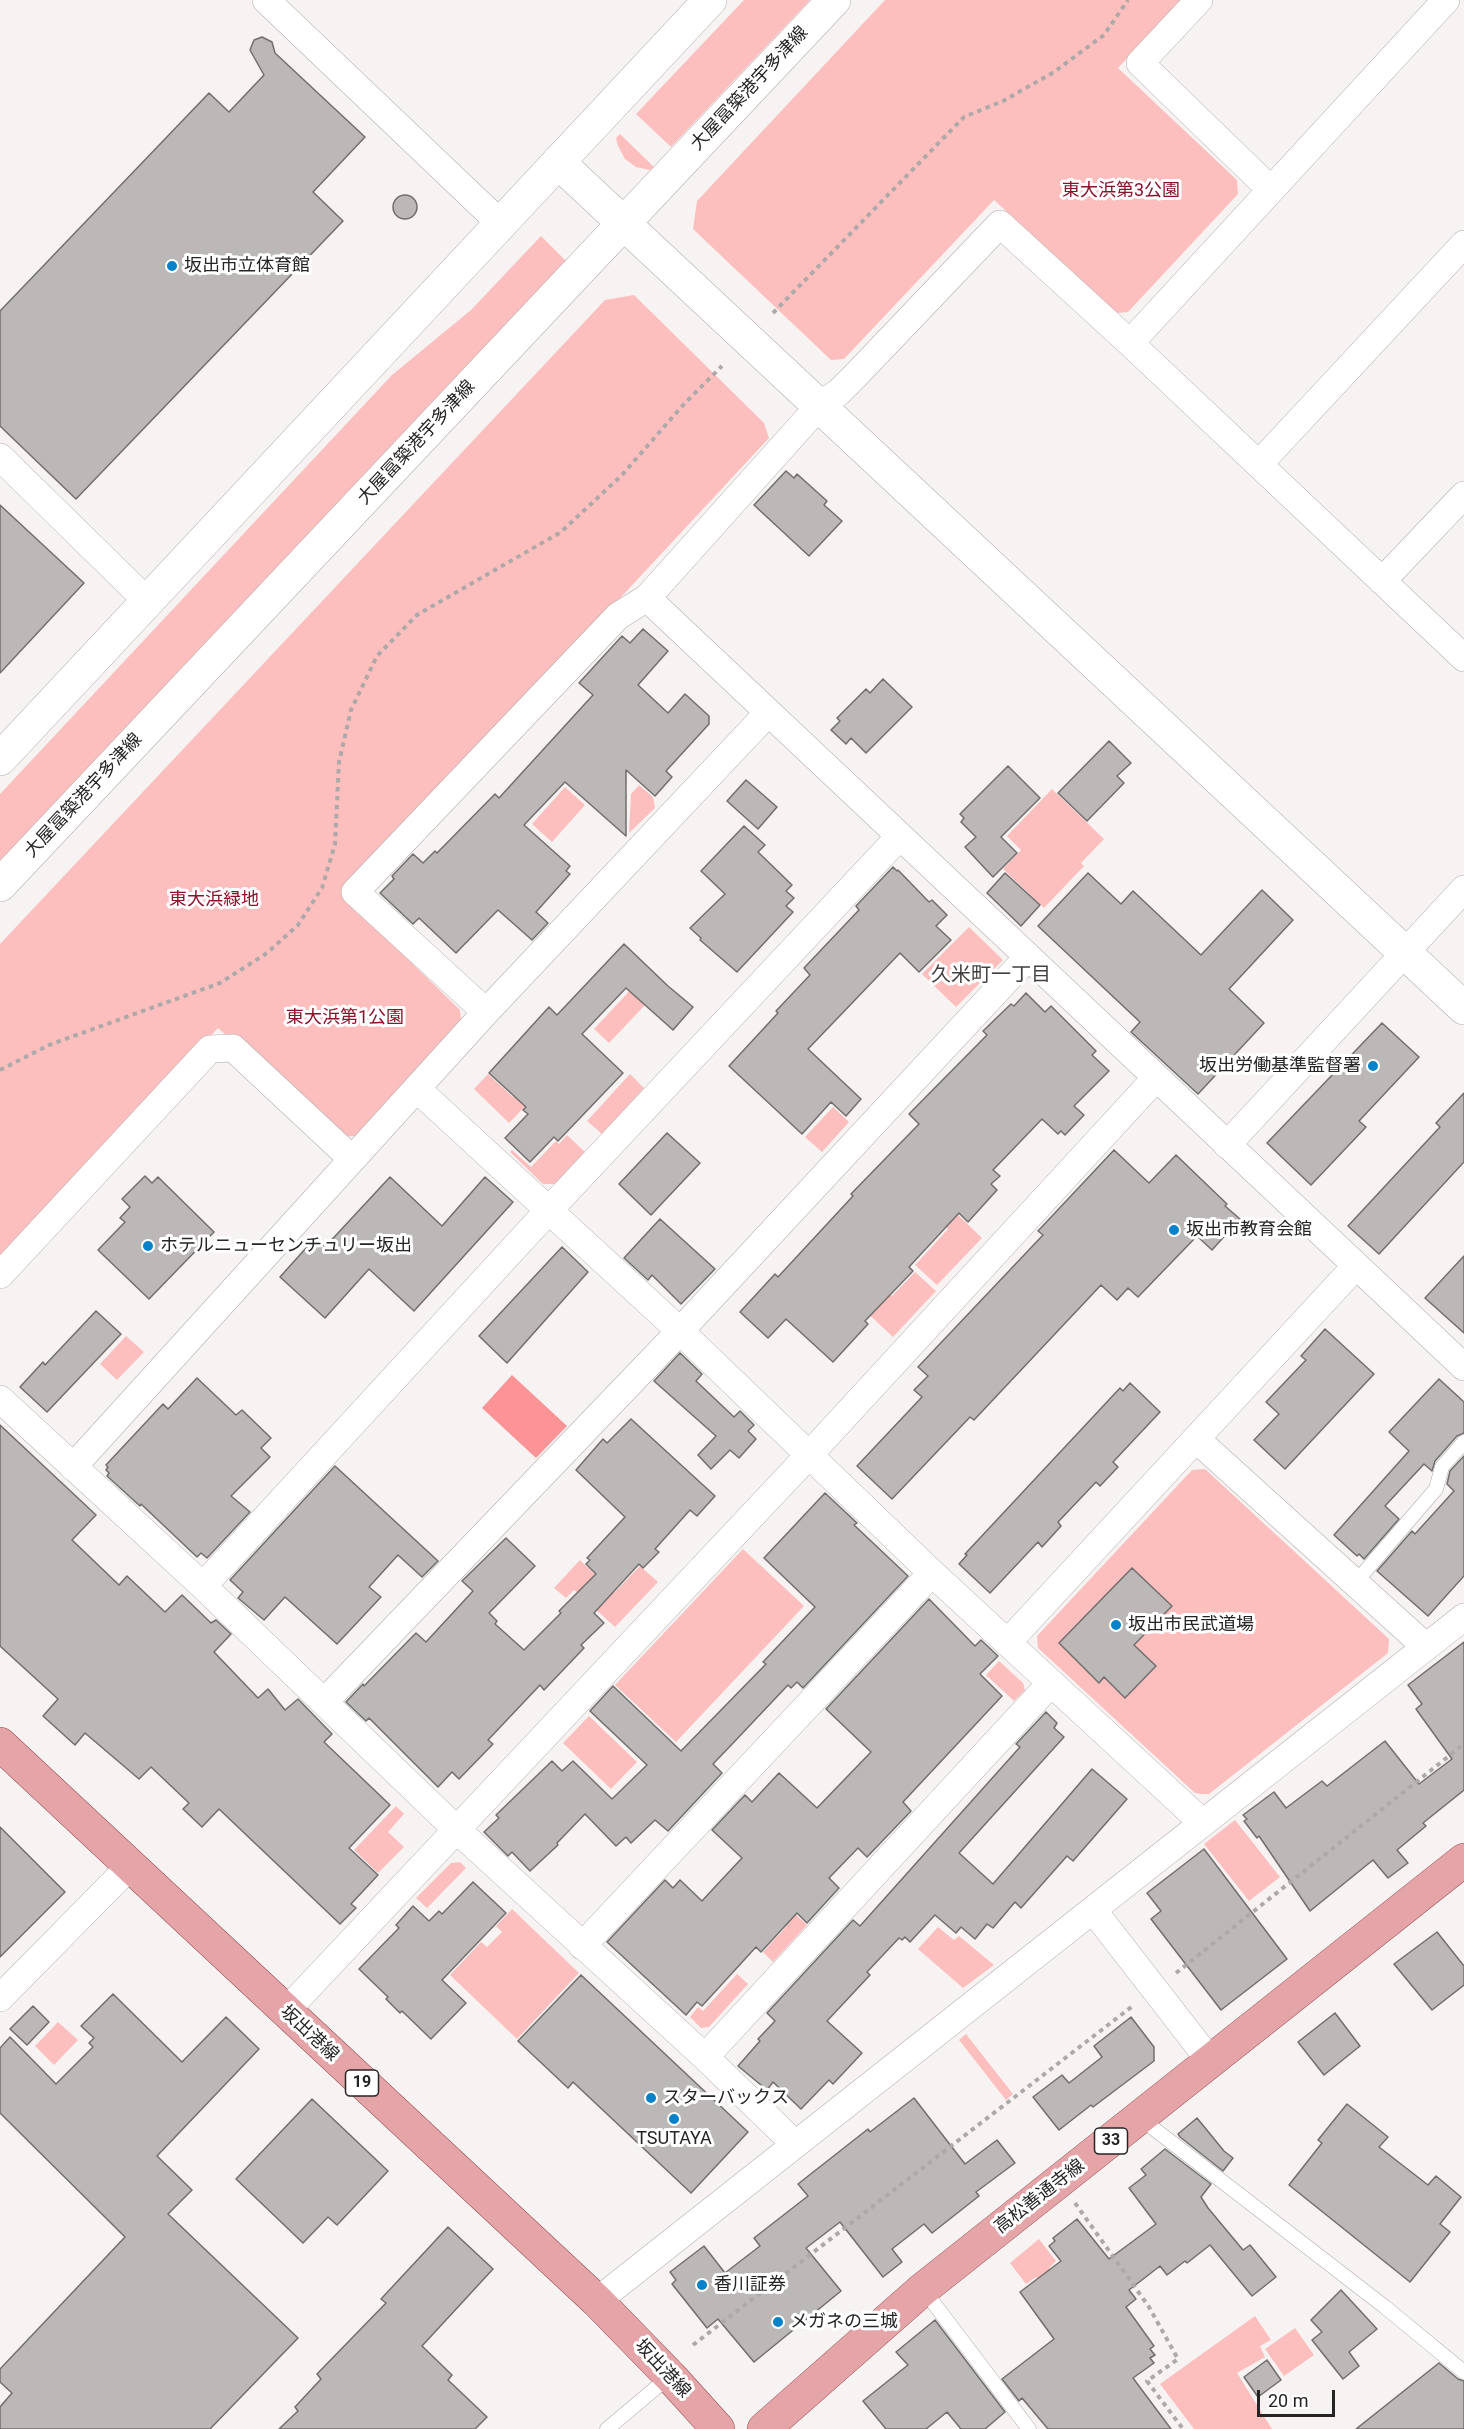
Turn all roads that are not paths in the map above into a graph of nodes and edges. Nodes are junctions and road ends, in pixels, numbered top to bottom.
1 (266, 0) edge
2 (710, 0) edge
3 (834, 0) edge
4 (1199, 0) edge
5 (1446, 0) edge
6 (558, 162) junction
7 (1271, 190) junction
8 (500, 223) junction
9 (625, 223) junction
10 (1464, 244) edge
11 (1130, 343) junction
12 (820, 405) junction
13 (0, 458) edge
14 (1259, 464) junction
15 (1464, 495) edge
16 (1383, 581) junction
17 (647, 598) junction
18 (147, 601) junction
19 (1464, 658) edge
20 (768, 713) junction
21 (0, 759) edge
22 (900, 836) junction
23 (0, 885) edge
24 (1464, 889) edge
25 (1405, 952) junction
26 (1028, 957) junction
27 (1464, 1008) edge
28 (486, 1012) junction
29 (1156, 1078) junction
30 (417, 1089) junction
31 (1227, 1145) junction
32 (352, 1159) junction
33 (549, 1210) junction
34 (1355, 1267) junction
35 (0, 1275) edge
36 (680, 1331) junction
37 (1464, 1367) edge
38 (0, 1399) edge
39 (1196, 1439) junction
40 (1464, 1442) edge
41 (809, 1455) junction
42 (73, 1467) junction
43 (932, 1573) junction
44 (1355, 1583) junction
45 (203, 1586) junction
46 (1464, 1617) edge
47 (1008, 1642) junction
48 (1426, 1647) junction
49 (1051, 1683) junction
50 (325, 1701) junction
51 (0, 1744) edge
52 (1203, 1823) junction
53 (456, 1829) junction
54 (1464, 1860) edge
55 (130, 1866) junction
56 (1093, 1910) junction
57 (582, 1946) junction
58 (0, 1998) edge
59 (285, 2012) junction
60 (705, 2057) junction
61 (1211, 2062) junction
62 (1140, 2118) junction
63 (795, 2144) junction
64 (923, 2289) junction
65 (597, 2301) junction
66 (1464, 2372) edge
67 (670, 2376) junction
68 (607, 2429) edge
69 (718, 2429) edge
70 (764, 2429) edge
71 (1029, 2429) edge

1 - 8 street
2 - 6 main road
3 - 9 main road, 大屋冨築港宇多津線
4 - 7 street
5 - 7 street
6 - 8 main road
6 - 9 main road
7 - 11 street
8 - 18 main road
9 - 12 main road
9 - 23 main road, 大屋冨築港宇多津線
10 - 14 street
11 - 12 street
11 - 14 street
12 - 17 street
12 - 25 main road
13 - 18 street
14 - 16 street
15 - 16 street
16 - 19 street
17 - 20 street
17 - 28 street
18 - 21 main road
20 - 22 street
20 - 28 street
22 - 26 street
22 - 33 street
24 - 25 street
25 - 27 main road
25 - 31 street
26 - 29 street
26 - 36 street
28 - 30 street
29 - 31 street
29 - 41 street
30 - 32 street
30 - 33 street
31 - 34 street
32 - 35 street
32 - 42 street
33 - 36 street
33 - 45 street
34 - 37 street
34 - 39 street
36 - 41 street
36 - 50 street
38 - 42 street
39 - 44 street
39 - 47 street
40 - 44 lane
41 - 43 street
41 - 53 street
42 - 45 street
43 - 47 street
43 - 57 street
44 - 48 street
45 - 50 street
46 - 48 street
47 - 49 street
48 - 52 street
49 - 52 street
49 - 60 street
50 - 53 street
51 - 55 main road, 坂出港線 / 19
52 - 56 street
53 - 57 street
53 - 59 street
54 - 61 main road, 高松善通寺線 / 33
55 - 58 street
55 - 59 main road, 坂出港線 / 19
56 - 61 street
56 - 63 street
57 - 60 street
59 - 65 main road, 坂出港線 / 19
60 - 63 street
61 - 62 main road, 高松善通寺線 / 33
62 - 64 main road, 高松善通寺線 / 33
62 - 66 lane
63 - 65 street
64 - 70 main road, 高松善通寺線 / 33
64 - 71 lane
65 - 67 main road, 坂出港線 / 19
67 - 68 lane
67 - 69 main road, 坂出港線 / 19

